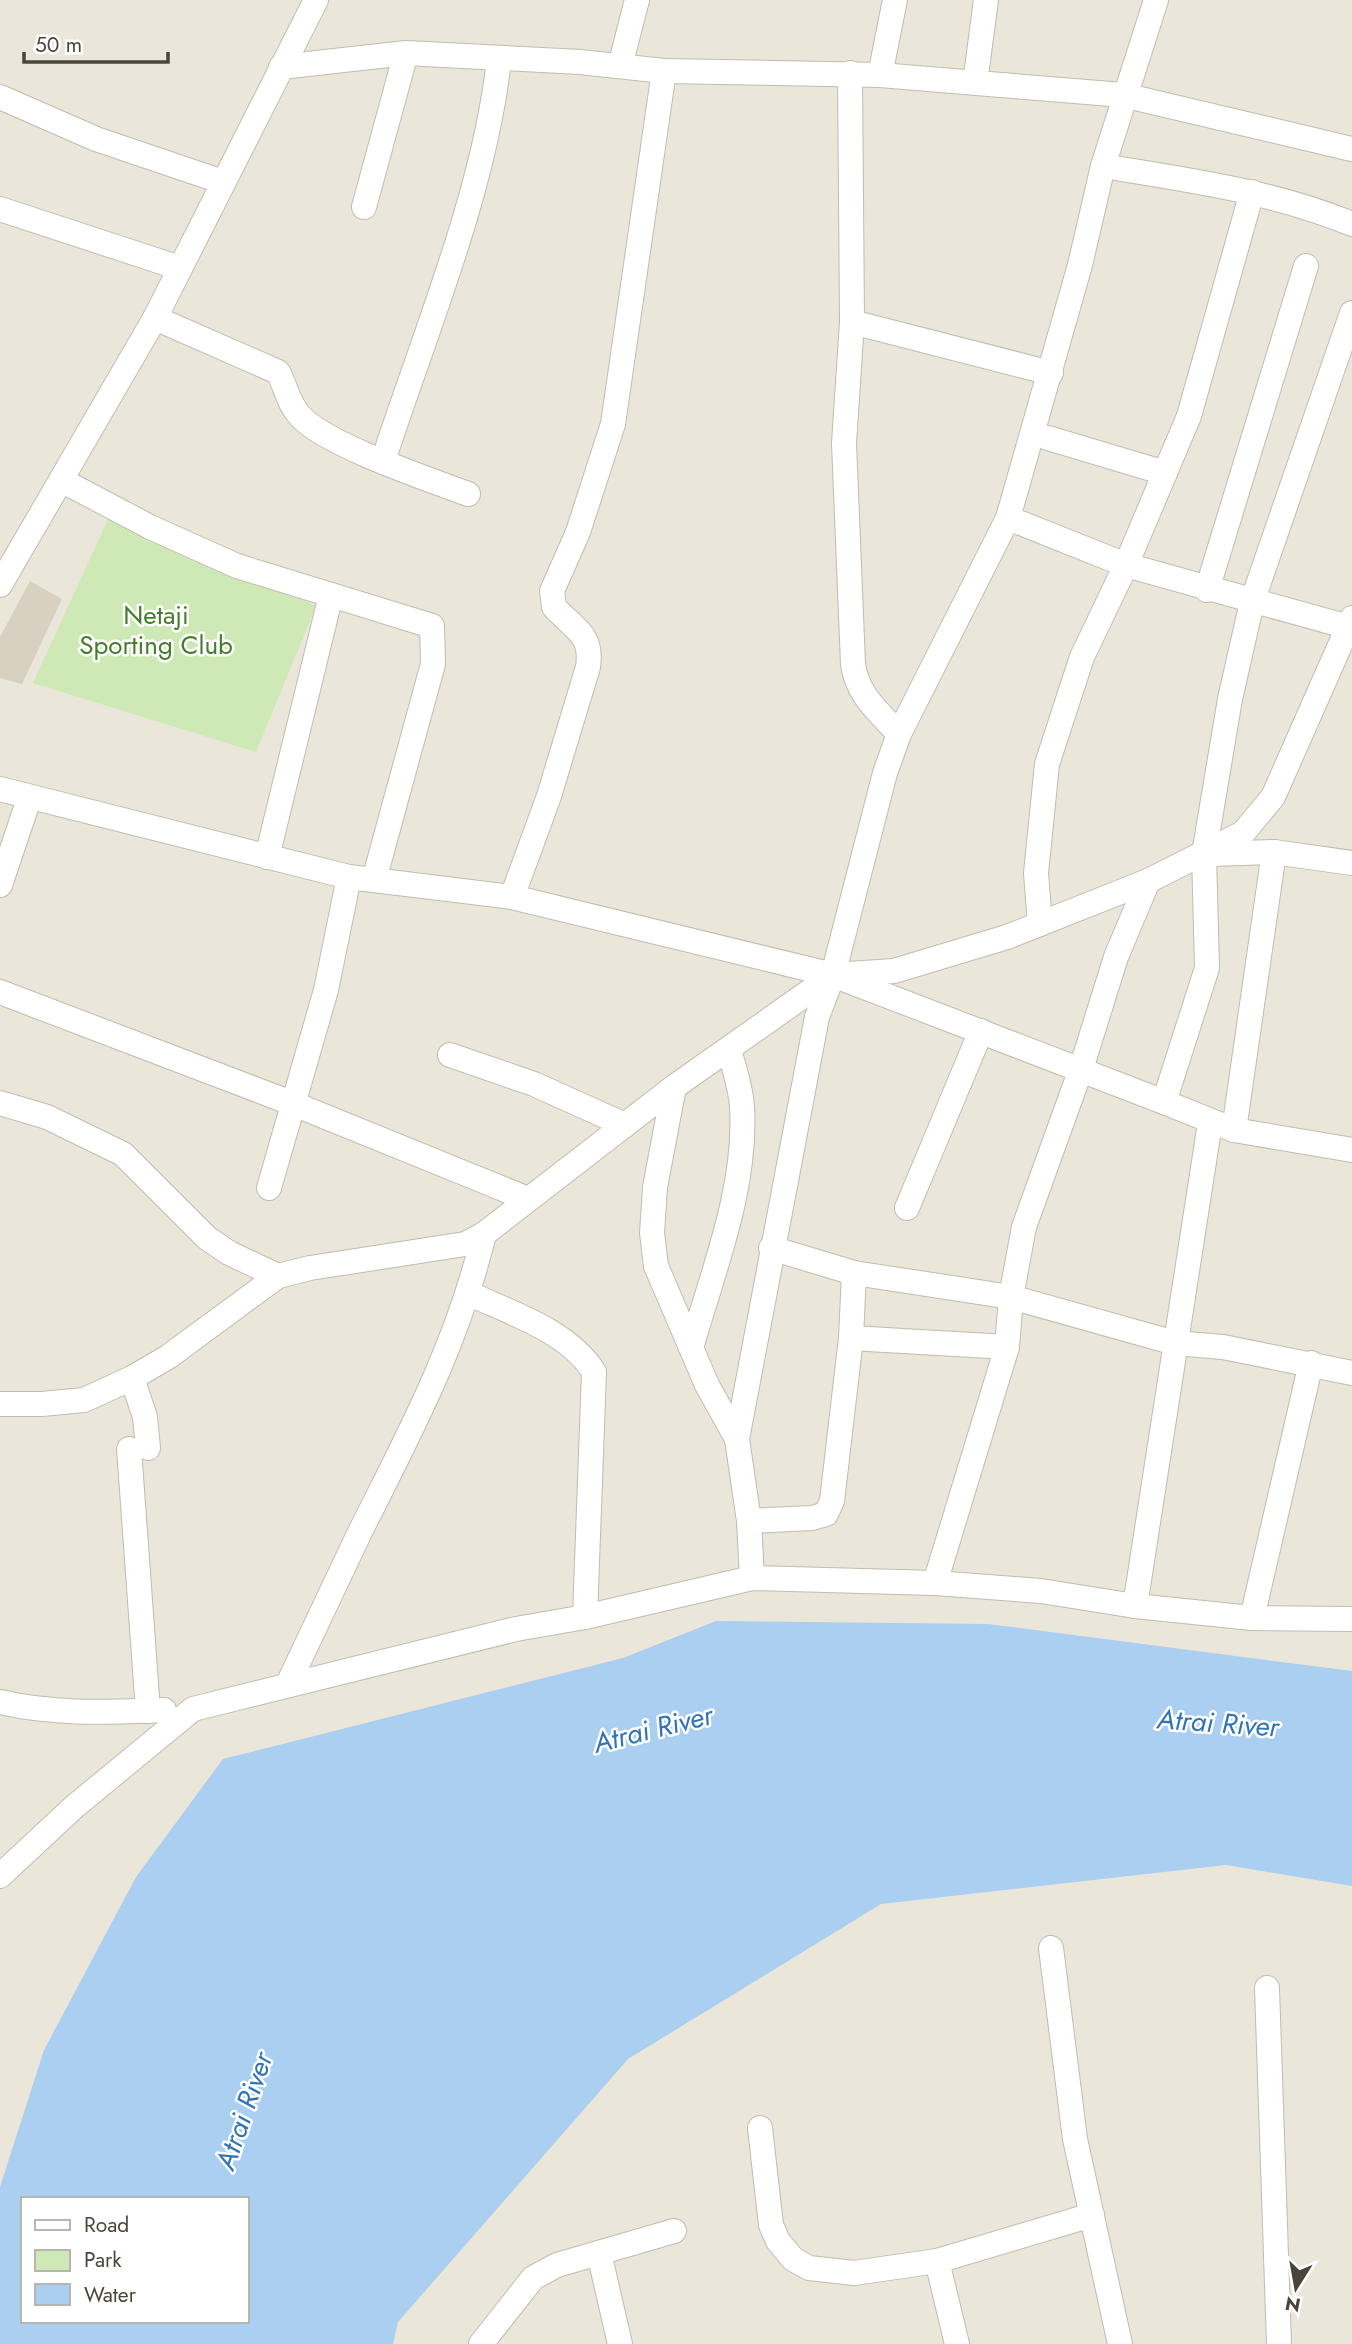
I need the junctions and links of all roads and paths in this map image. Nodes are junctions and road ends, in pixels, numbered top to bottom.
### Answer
1 (316, 0) edge
2 (637, 0) edge
3 (895, 0) edge
4 (986, 0) edge
5 (1156, 0) edge
6 (406, 53) junction
7 (499, 60) junction
8 (620, 66) junction
9 (281, 67) junction
10 (664, 71) junction
11 (850, 73) junction
12 (880, 75) junction
13 (975, 83) junction
14 (1123, 95) junction
15 (0, 97) edge
16 (1352, 149) edge
17 (1102, 166) junction
18 (223, 182) junction
19 (1252, 192) junction
20 (364, 207) dead end
21 (0, 209) edge
22 (1352, 224) edge
23 (1306, 266) dead end
24 (180, 268) junction
25 (1352, 313) edge
26 (155, 318) junction
27 (852, 322) junction
28 (1051, 373) junction
29 (1048, 438) dead end
30 (383, 461) junction
31 (1165, 473) junction
32 (61, 480) junction
33 (468, 494) dead end
34 (1008, 518) junction
35 (1126, 565) junction
36 (0, 585) edge
37 (1207, 590) junction
38 (331, 595) junction
39 (1252, 602) junction
40 (1351, 625) edge
41 (899, 734) junction
42 (0, 789) edge
43 (29, 799) junction
44 (1274, 852) junction
45 (1204, 854) junction
46 (268, 857) junction
47 (1352, 863) edge
48 (361, 878) junction
49 (1147, 881) junction
50 (0, 885) edge
51 (512, 897) junction
52 (1040, 924) junction
53 (833, 975) junction
54 (0, 992) edge
55 (981, 1031) junction
56 (729, 1050) junction
57 (450, 1055) dead end
58 (1081, 1069) junction
59 (674, 1087) junction
60 (1164, 1102) junction
61 (0, 1103) edge
62 (294, 1104) junction
63 (1210, 1123) junction
64 (625, 1125) junction
65 (1234, 1130) junction
66 (1352, 1150) edge
67 (269, 1188) dead end
68 (528, 1199) junction
69 (907, 1208) dead end
70 (484, 1234) junction
71 (771, 1248) junction
72 (854, 1273) junction
73 (278, 1276) junction
74 (470, 1294) junction
75 (1011, 1297) junction
76 (851, 1338) junction
77 (1175, 1343) junction
78 (1007, 1346) junction
79 (691, 1348) junction
80 (1311, 1363) junction
81 (1352, 1373) edge
82 (132, 1378) junction
83 (0, 1404) edge
84 (737, 1438) junction
85 (749, 1521) junction
86 (752, 1578) junction
87 (936, 1583) junction
88 (1135, 1605) junction
89 (585, 1617) junction
90 (1252, 1618) junction
91 (1352, 1619) edge
92 (288, 1684) junction
93 (0, 1702) edge
94 (193, 1709) junction
95 (148, 1711) junction
96 (0, 1876) edge
97 (1051, 1948) dead end
98 (1267, 1988) dead end
99 (760, 2128) dead end
100 (1092, 2215) junction
101 (674, 2231) dead end
102 (599, 2253) junction
103 (937, 2261) junction
104 (481, 2344) edge
105 (620, 2344) edge
106 (957, 2344) edge
107 (1120, 2344) edge
108 (1279, 2344) edge

1 - 9 street
2 - 8 street
3 - 12 street
4 - 13 street
5 - 14 street
6 - 7 street
6 - 9 street
6 - 20 street
7 - 8 street
7 - 30 street
8 - 10 street
9 - 18 street
10 - 11 street
10 - 51 street
11 - 12 street
11 - 27 street
12 - 13 street
13 - 14 street
14 - 16 street
14 - 17 street
15 - 18 street
17 - 19 street
17 - 28 street
18 - 24 street
19 - 22 street
19 - 31 street
21 - 24 street
23 - 37 street
24 - 26 street
25 - 39 street
26 - 30 street
26 - 32 street
27 - 28 street
27 - 41 street
28 - 34 street
29 - 31 street
30 - 33 street
31 - 35 street
32 - 36 street
32 - 38 street
34 - 35 street
34 - 41 street
35 - 37 street
35 - 52 street
37 - 39 street
38 - 46 street
38 - 48 street
39 - 40 street
39 - 45 street
40 - 45 street
41 - 53 street
42 - 43 street
43 - 46 street
43 - 50 street
44 - 45 street
44 - 47 street
44 - 65 street
45 - 49 street
45 - 60 street
46 - 48 street
48 - 51 street
48 - 62 street
49 - 52 street
49 - 58 street
51 - 53 street
52 - 53 street
53 - 55 street
53 - 56 street
53 - 71 street
54 - 62 street
55 - 58 street
55 - 69 street
56 - 59 street
56 - 79 street
57 - 64 street
58 - 60 street
58 - 75 street
59 - 64 street
59 - 79 street
60 - 63 street
61 - 73 street
62 - 67 street
62 - 68 street
63 - 65 street
63 - 77 street
64 - 68 street
65 - 66 street
68 - 70 street
70 - 73 street
70 - 74 street
71 - 72 street
71 - 84 street
72 - 75 street
72 - 76 street
73 - 82 street
74 - 89 street
74 - 92 street
75 - 77 street
75 - 78 street
76 - 78 street
76 - 85 street
77 - 80 street
77 - 88 street
78 - 87 street
79 - 84 street
80 - 81 street
80 - 90 street
82 - 83 street
82 - 95 street
84 - 85 street
85 - 86 street
86 - 87 street
86 - 89 street
87 - 88 street
88 - 90 street
89 - 92 street
90 - 91 street
92 - 94 street
93 - 95 street
94 - 95 street
94 - 96 street
97 - 100 street
98 - 108 street
99 - 103 street
100 - 103 street
100 - 107 street
101 - 102 street
102 - 104 street
102 - 105 street
103 - 106 street

